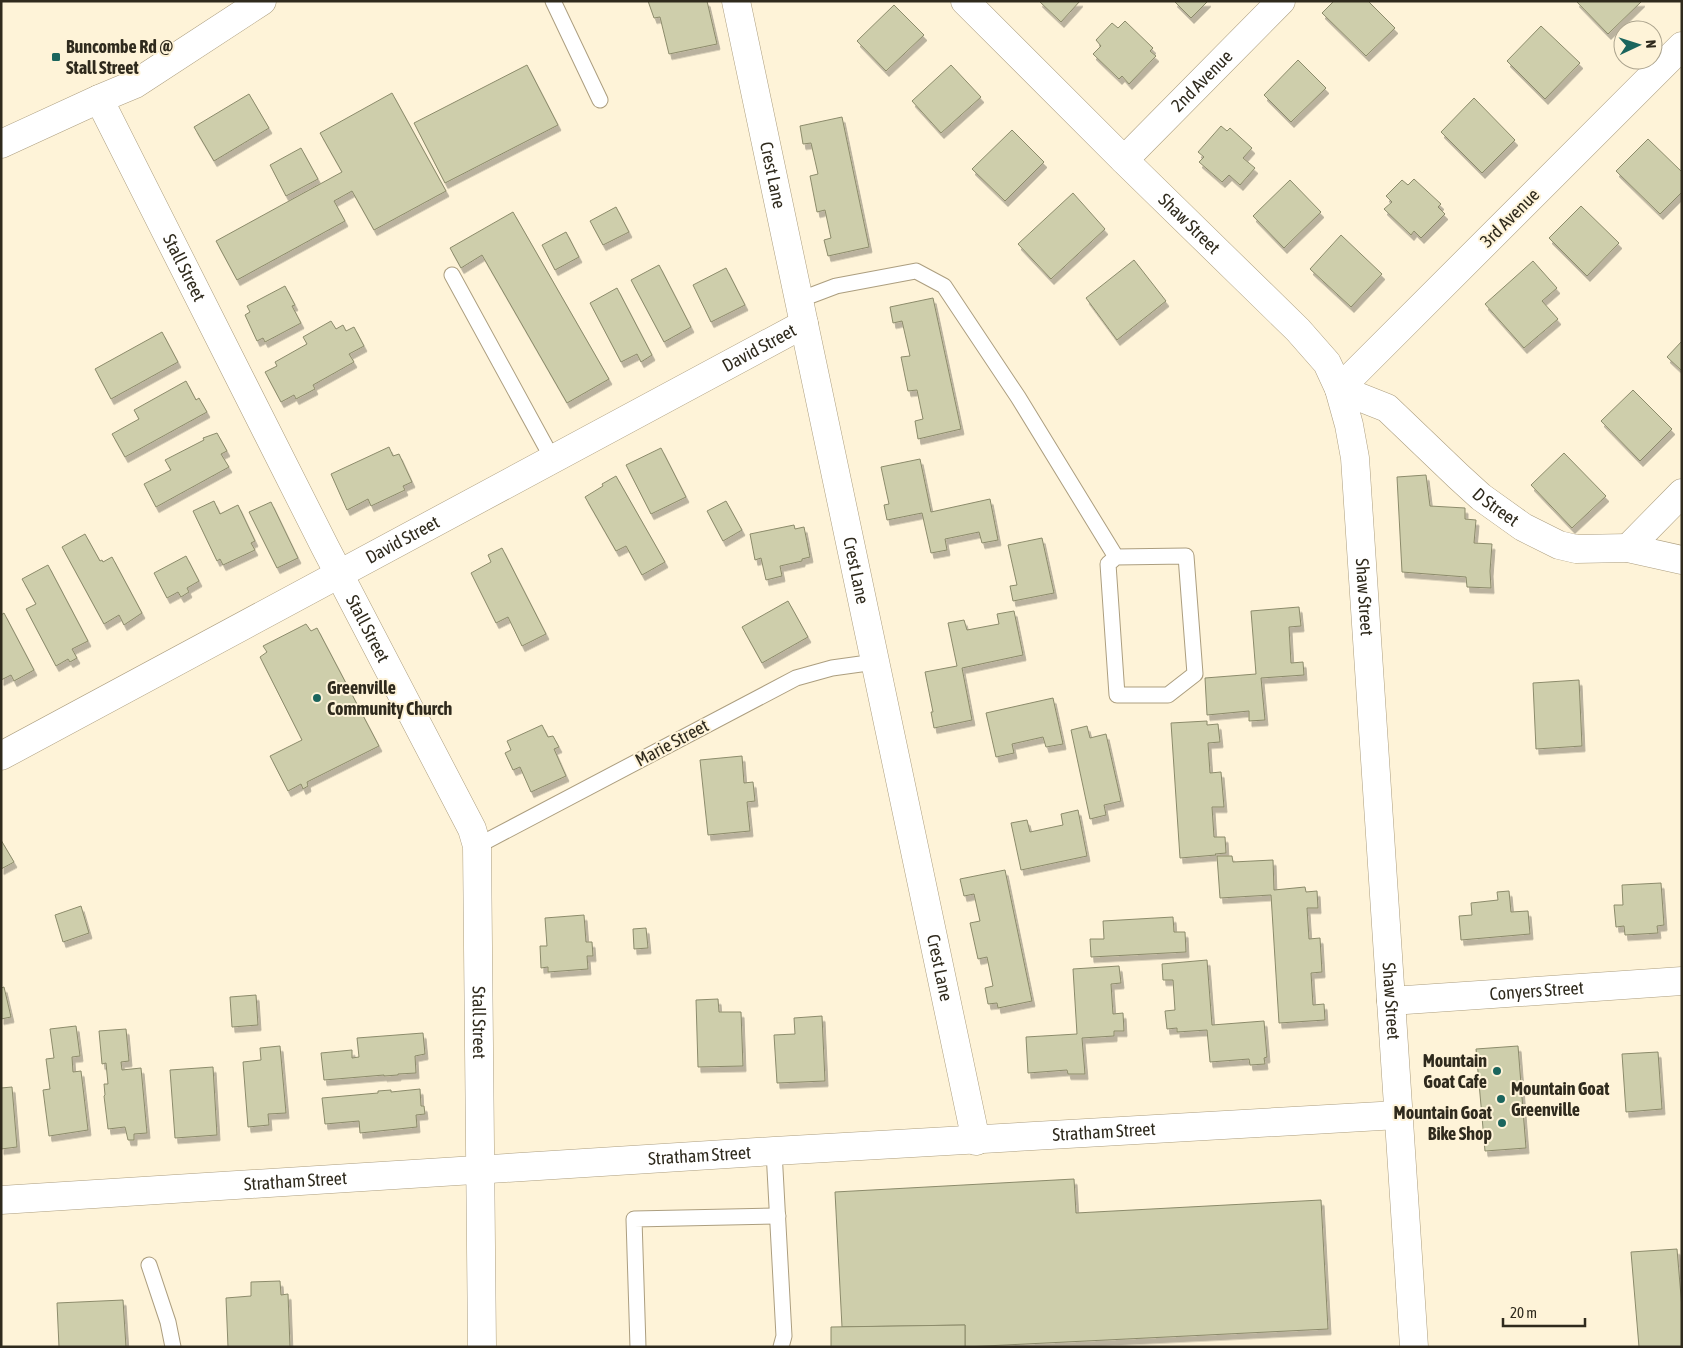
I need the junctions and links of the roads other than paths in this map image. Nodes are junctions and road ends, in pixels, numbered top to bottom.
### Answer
1 (262, 1) edge
2 (553, 1) edge
3 (736, 1) edge
4 (965, 1) edge
5 (1281, 1) edge
6 (1682, 46) edge
7 (99, 99) junction
8 (600, 100) dead end
9 (1, 144) edge
10 (1124, 160) junction
11 (452, 275) dead end
12 (801, 312) junction
13 (1339, 389) junction
14 (552, 458) junction
15 (1682, 493) edge
16 (1628, 548) junction
17 (1116, 557) junction
18 (1682, 560) edge
19 (339, 574) junction
20 (875, 662) junction
21 (1, 756) edge
22 (477, 846) junction
23 (1682, 981) edge
24 (1391, 1001) junction
25 (1398, 1115) junction
26 (976, 1141) junction
27 (774, 1152) junction
28 (480, 1170) junction
29 (1, 1200) edge
30 (778, 1216) junction
31 (150, 1265) dead end
32 (173, 1347) edge
33 (482, 1347) edge
34 (638, 1347) edge
35 (781, 1347) edge
36 (1414, 1347) edge

1 - 7 street
2 - 8 lane
3 - 12 street, Crest Lane
4 - 10 street, Shaw Street
5 - 10 street, 2nd Avenue
6 - 13 street, 3rd Avenue
7 - 9 street
7 - 19 street, Stall Street
10 - 13 street, Shaw Street
11 - 14 lane
12 - 14 street, David Street
12 - 17 lane
12 - 20 street, Crest Lane
13 - 16 street, D Street
13 - 24 street, Shaw Street
14 - 19 street, David Street
15 - 16 street
16 - 18 street, D Street
17 - 17 lane
19 - 21 street, David Street
19 - 22 street, Stall Street
20 - 22 lane, Marie Street
20 - 26 street, Crest Lane
22 - 28 street, Stall Street
23 - 24 street, Conyers Street
24 - 25 street, Shaw Street
25 - 26 street, Stratham Street
25 - 36 street, Shaw Street
26 - 27 street, Stratham Street
27 - 28 street, Stratham Street
27 - 30 lane
28 - 29 street, Stratham Street
28 - 33 street, Stall Street
30 - 34 lane
30 - 35 lane
31 - 32 lane

